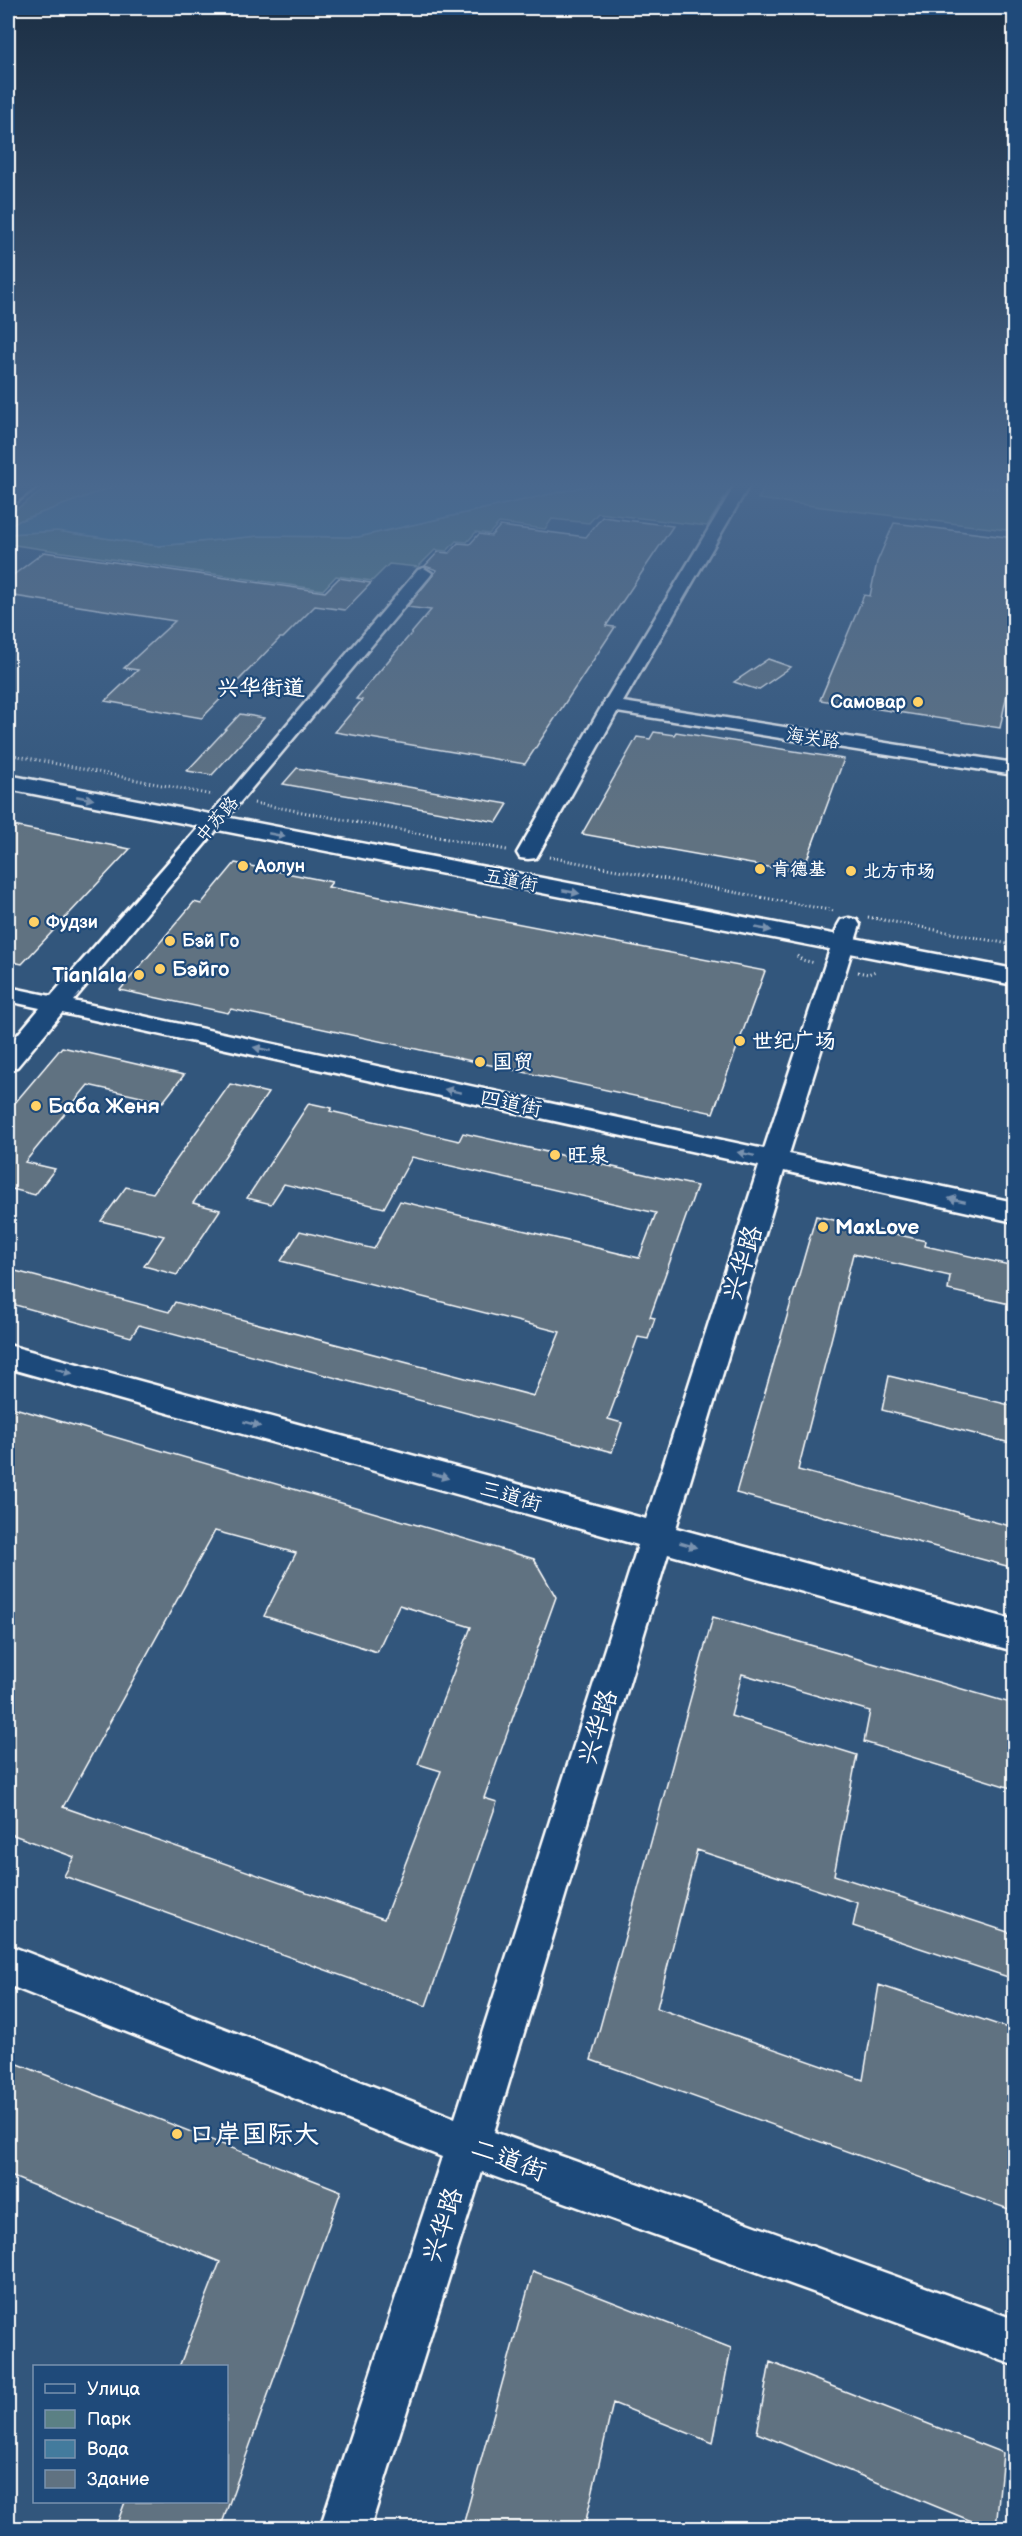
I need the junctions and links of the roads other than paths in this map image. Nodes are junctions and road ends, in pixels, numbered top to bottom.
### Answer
1 (401, 600) edge
2 (674, 600) edge
3 (611, 706) junction
4 (8, 765) edge
5 (1014, 770) edge
6 (8, 782) edge
7 (220, 815) junction
8 (528, 853) dead end
9 (845, 935) junction
10 (1014, 957) edge
11 (1014, 977) edge
12 (8, 994) edge
13 (57, 1005) junction
14 (8, 1061) edge
15 (774, 1161) junction
16 (1014, 1212) edge
17 (8, 1356) edge
18 (656, 1536) junction
19 (1014, 1636) edge
20 (8, 1965) edge
21 (468, 2145) junction
22 (1014, 2342) edge
23 (345, 2529) edge

1 - 7 street, 中苏路
2 - 3 street
3 - 5 street, 海关路
3 - 8 street
4 - 7 main road, 五道街
6 -> 7 main road, 五道街
7 - 9 main road, 五道街
7 - 13 street, 中苏路
9 - 10 main road, 五道街
9 - 11 main road, 五道街
9 - 15 street, 兴华路
12 - 13 street, 四道街
13 - 14 street, 中苏路
15 -> 13 street, 四道街
16 -> 15 street, 四道街
15 - 18 street, 兴华路
17 -> 18 street, 三道街
18 -> 19 street, 三道街
18 - 21 street, 兴华路
20 - 21 street, 二道街
21 - 22 street, 二道街
21 - 23 street, 兴华路

